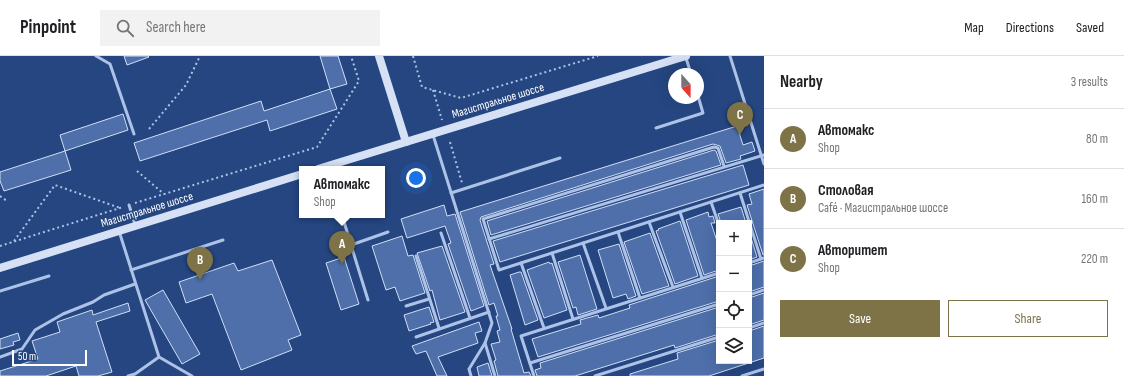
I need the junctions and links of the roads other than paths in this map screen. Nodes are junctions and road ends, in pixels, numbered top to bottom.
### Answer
1 (96, 56) edge
2 (379, 56) edge
3 (686, 56) edge
4 (730, 56) edge
5 (689, 68) edge
6 (700, 104) edge
7 (656, 128) dead end
8 (134, 134) dead end
9 (432, 134) junction
10 (406, 142) junction
11 (763, 155) edge
12 (560, 158) dead end
13 (764, 164) edge
14 (333, 166) edge
15 (724, 166) junction
16 (299, 175) edge
17 (764, 185) edge
18 (451, 193) junction
19 (740, 193) junction
20 (711, 202) junction
21 (129, 205) road end
22 (680, 212) junction
23 (343, 218) edge
24 (717, 220) edge
25 (649, 222) junction
26 (136, 226) junction
27 (119, 231) junction
28 (388, 232) dead end
29 (618, 232) junction
30 (441, 233) dead end
31 (489, 239) junction
32 (223, 240) dead end
33 (583, 243) junction
34 (351, 245) junction
35 (552, 253) junction
36 (416, 256) dead end
37 (763, 259) edge
38 (752, 262) edge
39 (521, 263) junction
40 (0, 268) edge
41 (131, 270) junction
42 (716, 274) edge
43 (49, 276) dead end
44 (702, 278) junction
45 (136, 284) junction
46 (673, 287) junction
47 (764, 290) edge
48 (0, 291) edge
49 (752, 294) edge
50 (640, 298) junction
51 (429, 299) junction
52 (368, 300) dead end
53 (716, 305) edge
54 (406, 306) dead end
55 (606, 308) junction
56 (489, 312) junction
57 (470, 318) junction
58 (573, 319) junction
59 (764, 323) edge
60 (752, 327) edge
61 (439, 328) junction
62 (544, 328) junction
63 (416, 337) dead end
64 (716, 338) edge
65 (485, 344) junction
66 (0, 357) edge
67 (159, 357) junction
68 (530, 363) junction
69 (764, 369) edge
70 (128, 376) edge
71 (192, 376) edge
72 (471, 376) edge
73 (495, 376) edge
74 (534, 376) edge
75 (595, 376) edge
76 (742, 376) edge

1 - 8 lane
2 - 10 main road
3 - 5 lane
3 - 9 main road, Магистральное шоссе
4 - 11 lane
6 - 7 lane
9 - 10 main road, Магистральное шоссе
9 - 18 lane
10 - 14 main road, Магистральное шоссе
11 - 13 lane
11 - 15 lane
12 - 18 lane
15 - 31 lane
15 - 31 lane
16 - 26 main road, Магистральное шоссе
17 - 19 lane
18 - 56 lane
19 - 20 lane
19 - 37 lane
20 - 22 lane
20 - 24 lane
21 - 26 lane
22 - 25 lane
22 - 44 lane
23 - 34 lane
25 - 29 lane
25 - 46 lane
26 - 27 main road, Магистральное шоссе
27 - 40 main road, Магистральное шоссе
27 - 41 lane
28 - 34 lane
29 - 33 lane
29 - 50 lane
30 - 57 lane
31 - 39 lane
32 - 41 lane
33 - 35 lane
33 - 55 lane
34 - 52 lane
35 - 39 lane
35 - 58 lane
36 - 51 lane
37 - 38 lane
39 - 62 lane
41 - 45 lane
42 - 44 lane
43 - 48 lane
44 - 46 lane
45 - 66 lane
45 - 67 lane
46 - 50 lane
47 - 49 lane
50 - 55 lane
51 - 54 lane
51 - 61 lane
53 - 68 lane
55 - 58 lane
56 - 57 lane
56 - 65 lane
57 - 61 lane
58 - 62 lane
59 - 60 lane
61 - 63 lane
62 - 68 lane
64 - 75 lane
65 - 72 lane
65 - 73 lane
67 - 70 lane
67 - 71 lane
68 - 74 lane
69 - 76 lane

